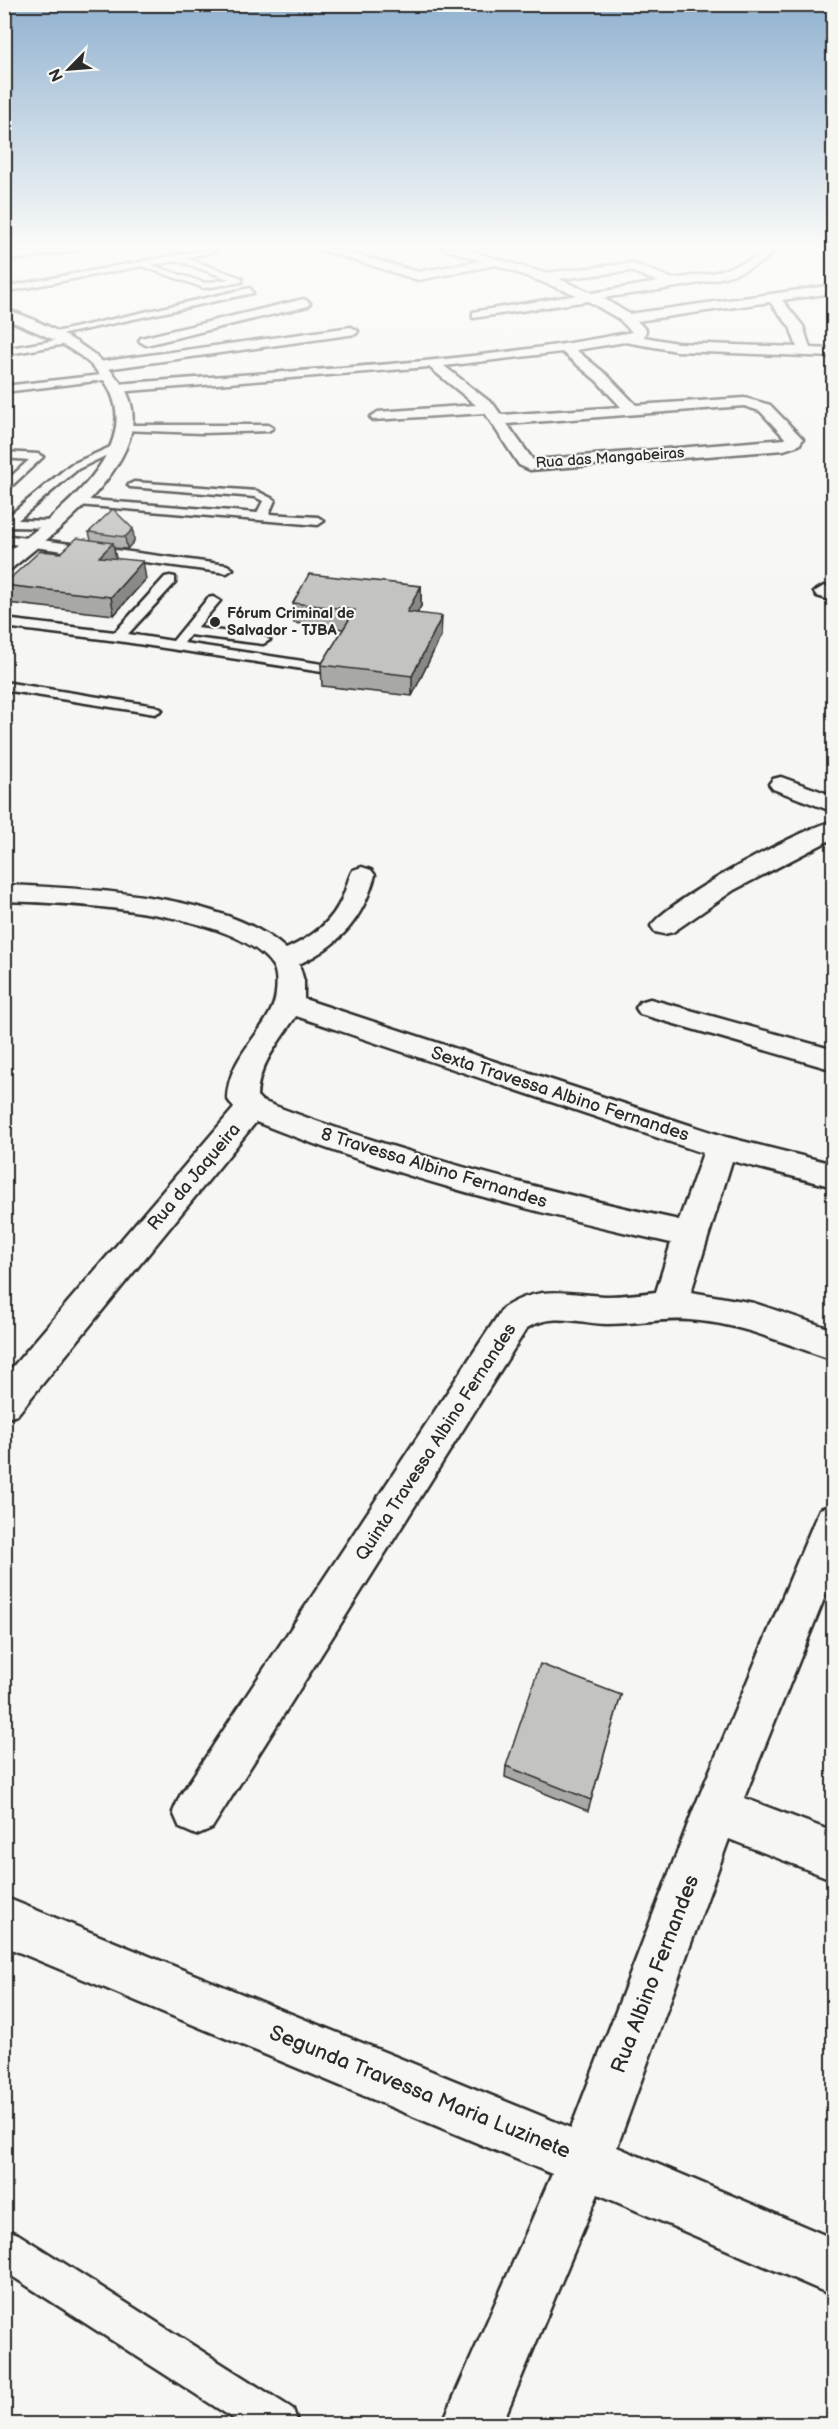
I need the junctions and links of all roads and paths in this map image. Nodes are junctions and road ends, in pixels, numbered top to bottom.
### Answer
1 (93, 361) edge
2 (191, 361) edge
3 (447, 361) edge
4 (581, 361) edge
5 (432, 363) junction
6 (109, 377) junction
7 (4, 389) edge
8 (489, 408) junction
9 (632, 410) junction
10 (378, 417) dead end
11 (500, 420) junction
12 (125, 428) junction
13 (268, 428) dead end
14 (119, 447) junction
15 (4, 455) edge
16 (134, 485) dead end
17 (4, 490) edge
18 (78, 502) junction
19 (261, 517) junction
20 (8, 521) edge
21 (318, 521) dead end
22 (50, 525) junction
23 (4, 539) edge
24 (29, 544) junction
25 (7, 560) edge
26 (227, 569) dead end
27 (170, 580) dead end
28 (213, 601) dead end
29 (4, 623) edge
30 (187, 631) junction
31 (118, 637) junction
32 (263, 640) dead end
33 (174, 645) junction
34 (321, 668) edge
35 (4, 686) edge
36 (155, 710) dead end
37 (781, 784) dead end
38 (834, 805) edge
39 (834, 828) edge
40 (362, 875) dead end
41 (4, 893) edge
42 (664, 926) dead end
43 (283, 961) junction
44 (289, 1004) junction
45 (650, 1008) dead end
46 (834, 1060) edge
47 (251, 1108) junction
48 (721, 1147) junction
49 (834, 1176) edge
50 (690, 1235) junction
51 (670, 1305) junction
52 (834, 1346) edge
53 (4, 1404) edge
54 (834, 1522) edge
55 (716, 1811) junction
56 (196, 1812) dead end
57 (834, 1856) edge
58 (4, 1921) edge
59 (585, 2161) junction
60 (4, 2248) edge
61 (834, 2268) edge
62 (278, 2424) edge
63 (472, 2424) edge

1 - 6 street
2 - 6 street
3 - 5 street
4 - 9 street
5 - 6 street
5 - 8 street, Rua das Mangabeiras
6 - 7 lane
6 - 12 street
8 - 10 street
8 - 11 street, Rua das Mangabeiras
9 - 11 street
9 - 11 street, Rua das Mangabeiras
12 - 13 lane
12 - 14 street
14 - 18 street
14 - 20 lane
15 - 17 lane
16 - 19 lane
18 - 19 lane
18 - 22 street
19 - 21 lane
20 - 22 lane
22 - 24 street
23 - 24 lane
24 - 25 street
24 - 26 lane
27 - 31 lane
28 - 30 lane
29 - 31 lane
30 - 32 lane
30 - 33 lane
31 - 33 lane
33 - 34 lane
35 - 36 lane
37 - 38 street
39 - 42 street
40 - 43 street
41 - 43 street
43 - 44 street
44 - 47 street, Rua da Jaqueira
44 - 48 street, Sexta Travessa Albino Fernandes
45 - 46 street
47 - 50 street, 8 Travessa Albino Fernandes
47 - 53 street, Rua da Jaqueira
48 - 49 street, Sexta Travessa Albino Fernandes
48 - 50 street
50 - 51 street
51 - 52 street, Quinta Travessa Albino Fernandes
51 - 56 street, Quinta Travessa Albino Fernandes
54 - 55 street, Rua Albino Fernandes
55 - 57 street
55 - 59 street, Rua Albino Fernandes
58 - 59 street, Segunda Travessa Maria Luzinete
59 - 61 street, Segunda Travessa Maria Luzinete
59 - 63 street, Rua Albino Fernandes
60 - 62 lane

